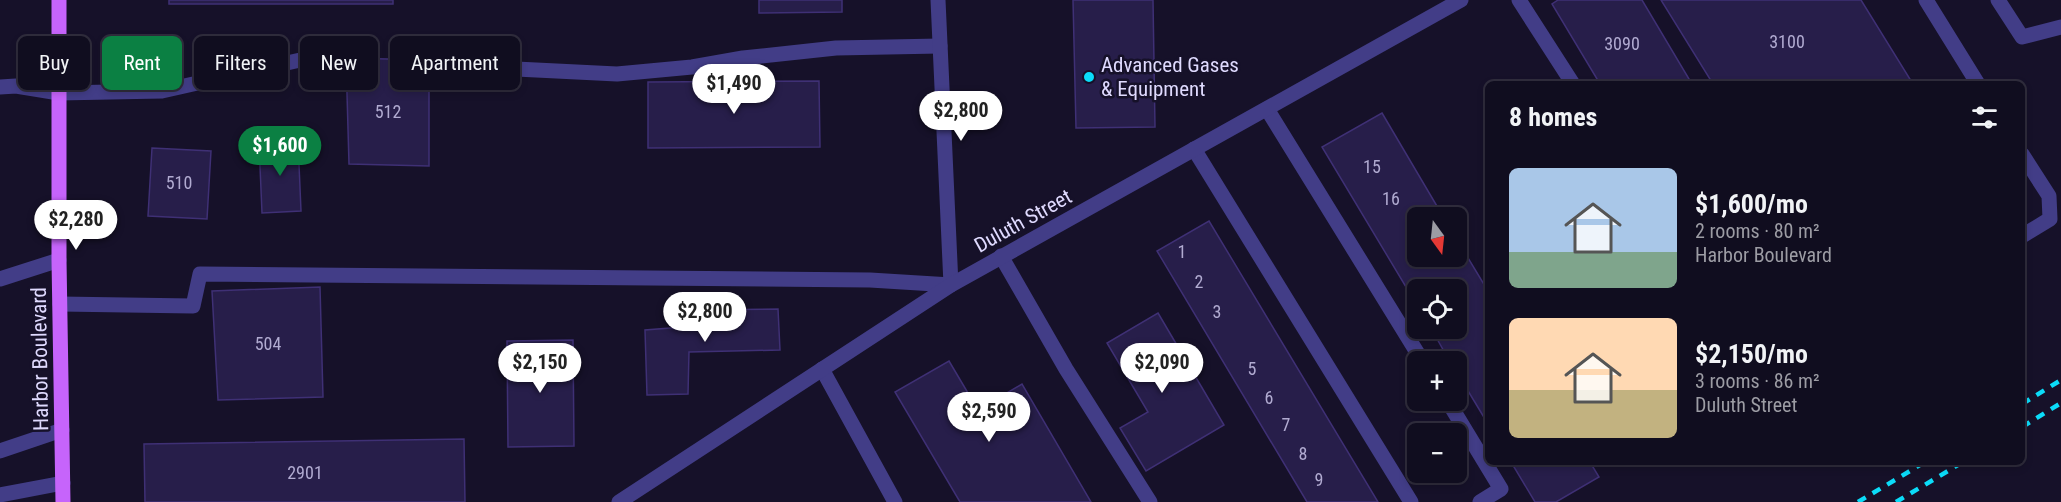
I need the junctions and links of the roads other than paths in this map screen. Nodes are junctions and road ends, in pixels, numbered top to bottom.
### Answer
1 (59, 0) edge
2 (938, 0) edge
3 (1461, 0) edge
4 (1519, 0) edge
5 (1926, 0) edge
6 (1998, 0) edge
7 (2061, 27) edge
8 (940, 46) junction
9 (300, 60) edge
10 (520, 69) edge
11 (1571, 81) edge
12 (1976, 81) edge
13 (0, 87) edge
14 (59, 93) junction
15 (1268, 109) junction
16 (1194, 150) junction
17 (2025, 159) edge
18 (2025, 234) edge
19 (1001, 256) junction
20 (60, 260) junction
21 (0, 279) edge
22 (951, 285) junction
23 (60, 304) junction
24 (1416, 351) edge
25 (822, 369) junction
26 (1454, 411) edge
27 (62, 430) junction
28 (0, 452) edge
29 (1485, 463) edge
30 (1486, 465) edge
31 (63, 483) junction
32 (0, 495) edge
33 (63, 502) edge
34 (619, 502) edge
35 (895, 502) edge
36 (1150, 502) edge
37 (1411, 502) edge
38 (1480, 502) edge

1 - 14 main road, Harbor Boulevard
2 - 8 street
3 - 15 street, Duluth Street
4 - 11 street
5 - 12 street
6 - 7 street
8 - 10 street
8 - 22 street
9 - 14 street
13 - 14 street
14 - 20 main road, Harbor Boulevard
15 - 16 street, Duluth Street
15 - 24 street
16 - 19 street, Duluth Street
16 - 37 street
17 - 18 street
19 - 22 street, Duluth Street
19 - 36 street
20 - 21 street
20 - 23 main road, Harbor Boulevard
22 - 23 street
22 - 25 street, Duluth Street
23 - 27 main road, Harbor Boulevard
25 - 34 street, Duluth Street
25 - 35 street
26 - 29 street
27 - 28 street
27 - 31 main road, Harbor Boulevard
30 - 38 street
31 - 32 street
31 - 33 main road, Harbor Boulevard

